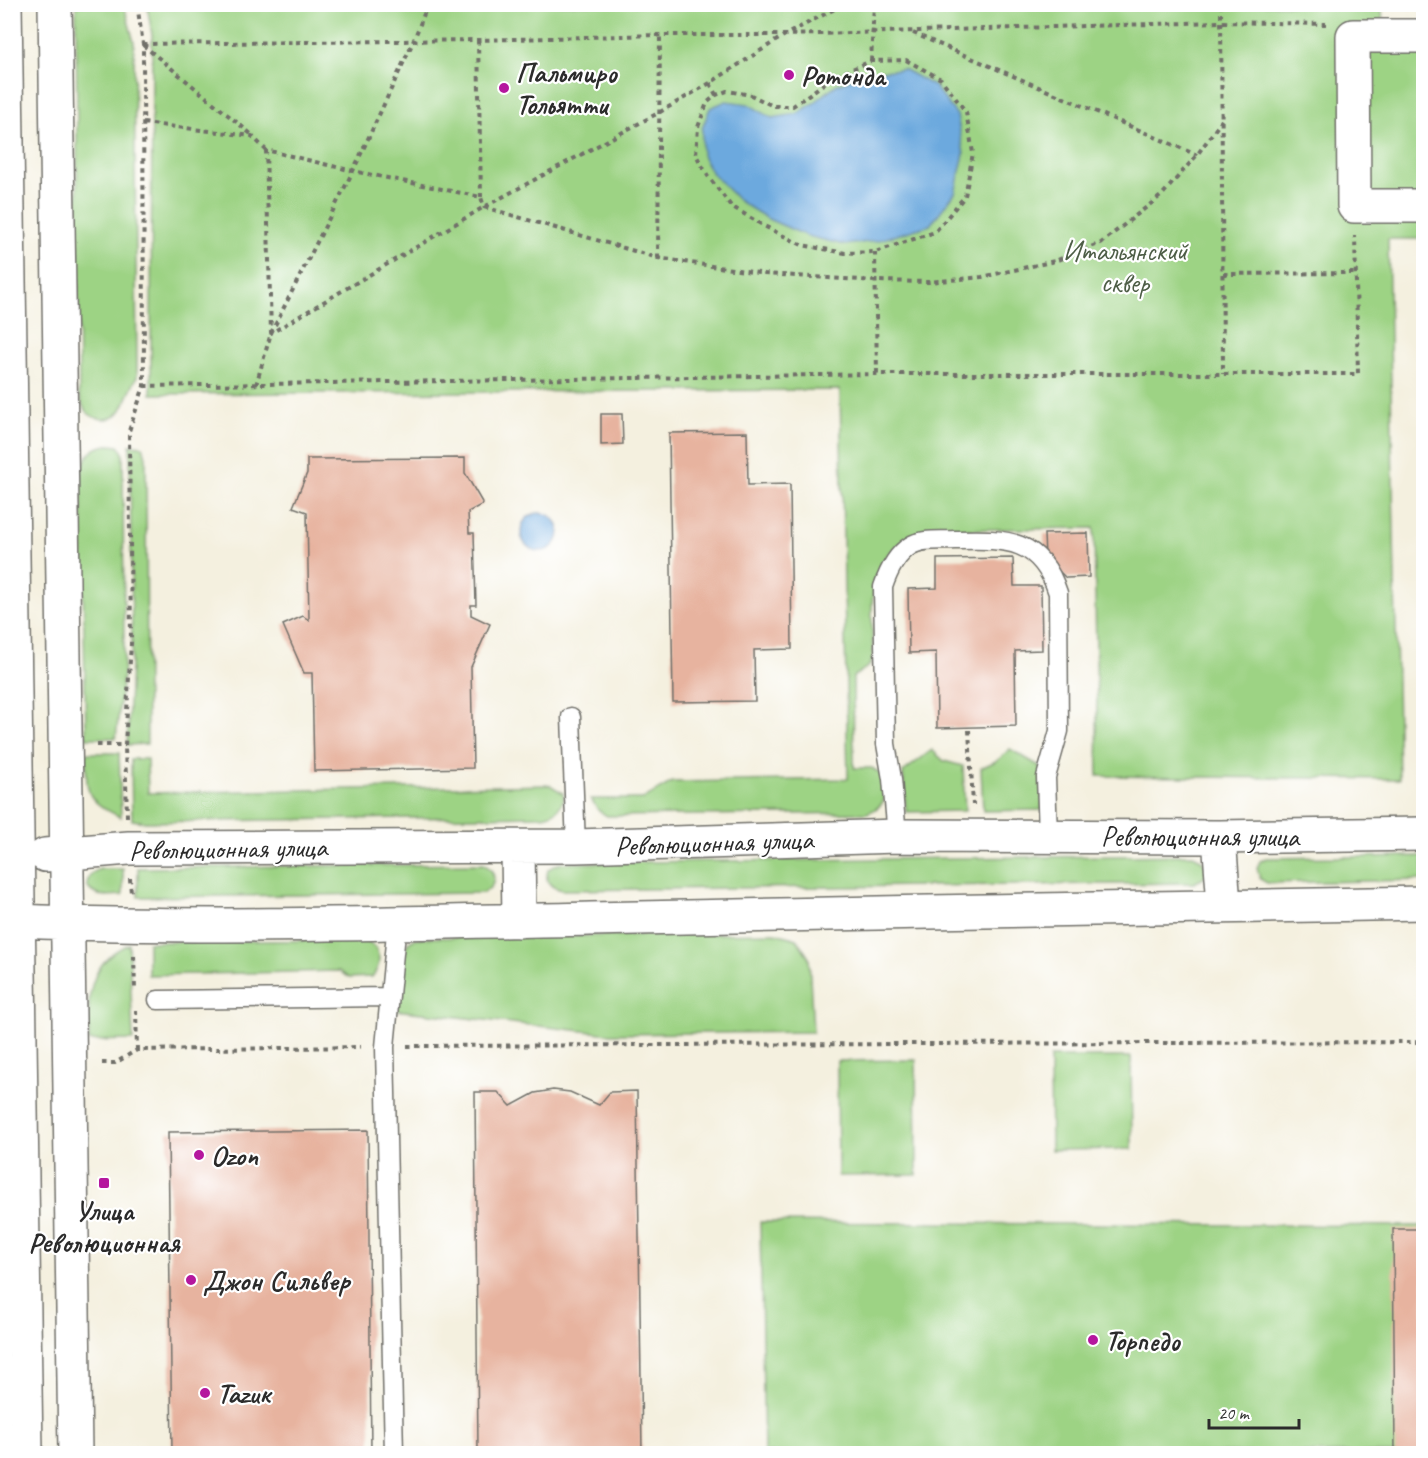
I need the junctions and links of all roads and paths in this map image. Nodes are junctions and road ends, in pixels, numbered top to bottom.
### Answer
1 (5, 4) edge
2 (55, 4) edge
3 (137, 4) edge
4 (428, 4) edge
5 (844, 4) edge
6 (874, 4) edge
7 (1221, 4) edge
8 (1220, 22) junction
9 (1331, 24) dead end
10 (910, 32) junction
11 (660, 35) junction
12 (785, 35) junction
13 (1424, 36) edge
14 (478, 40) junction
15 (414, 42) junction
16 (143, 44) junction
17 (871, 61) junction
18 (711, 83) junction
19 (716, 95) junction
20 (660, 112) junction
21 (1222, 120) junction
22 (143, 123) junction
23 (252, 136) junction
24 (266, 150) junction
25 (1197, 154) junction
26 (353, 171) junction
27 (481, 197) junction
28 (1354, 206) junction
29 (1424, 206) edge
30 (484, 207) junction
31 (874, 252) junction
32 (658, 258) junction
33 (1355, 273) junction
34 (1223, 274) junction
35 (876, 281) junction
36 (272, 333) junction
37 (877, 374) junction
38 (1223, 374) junction
39 (256, 385) junction
40 (144, 386) junction
41 (571, 717) dead end
42 (969, 730) dead end
43 (94, 745) dead end
44 (125, 745) junction
45 (128, 820) dead end
46 (1424, 834) edge
47 (897, 836) junction
48 (975, 836) junction
49 (1048, 836) junction
50 (1220, 837) junction
51 (576, 846) junction
52 (518, 847) junction
53 (66, 853) junction
54 (11, 858) edge
55 (1424, 903) edge
56 (1224, 905) junction
57 (11, 919) edge
58 (519, 921) junction
59 (397, 922) junction
60 (67, 923) junction
61 (390, 997) junction
62 (159, 1000) dead end
63 (1424, 1042) edge
64 (385, 1047) junction
65 (92, 1063) dead end
66 (26, 1454) edge
67 (75, 1454) edge
68 (394, 1454) edge

1 - 54 main road
2 - 53 main road
3 - 16 path
4 - 15 path
5 - 12 path
6 - 17 path
7 - 8 path
8 - 9 path
8 - 10 path
8 - 21 path
10 - 12 path
10 - 25 path
11 - 12 path
11 - 14 path
11 - 20 path
12 - 18 path
13 - 28 main road
14 - 15 path
14 - 27 path
15 - 16 path
15 - 26 path
16 - 22 path
16 - 23 path
17 - 19 path
17 - 31 path
18 - 19 path
18 - 20 path
19 - 31 path
20 - 30 path
20 - 32 path
21 - 25 path
21 - 34 path
22 - 23 path
22 - 40 path
23 - 24 path
24 - 26 path
24 - 36 path
25 - 35 path
26 - 27 path
26 - 36 path
27 - 30 path
28 - 29 main road
28 - 33 path
30 - 32 path
30 - 36 path
31 - 35 path
32 - 35 path
33 - 34 path
33 - 38 path
34 - 38 path
35 - 37 path
36 - 39 path
37 - 38 path
37 - 39 path
39 - 40 path
40 - 44 path
41 - 51 lane
42 - 48 path
43 - 44 path
44 - 45 path
46 - 50 main road, Революционная улица
47 - 48 main road, Революционная улица
47 - 49 lane
47 - 51 main road, Революционная улица
48 - 49 main road, Революционная улица
49 - 50 main road, Революционная улица
50 - 56 main road
51 - 52 main road, Революционная улица
52 - 53 main road, Революционная улица
52 - 58 main road
53 - 54 main road, Революционная улица
53 - 60 main road
54 - 57 main road
55 - 56 main road
56 - 58 main road
57 - 60 main road
57 - 66 main road
58 - 59 main road
59 - 60 main road
59 - 61 lane
60 - 67 main road
61 - 62 lane
61 - 64 lane
63 - 64 path
64 - 65 path
64 - 68 lane

